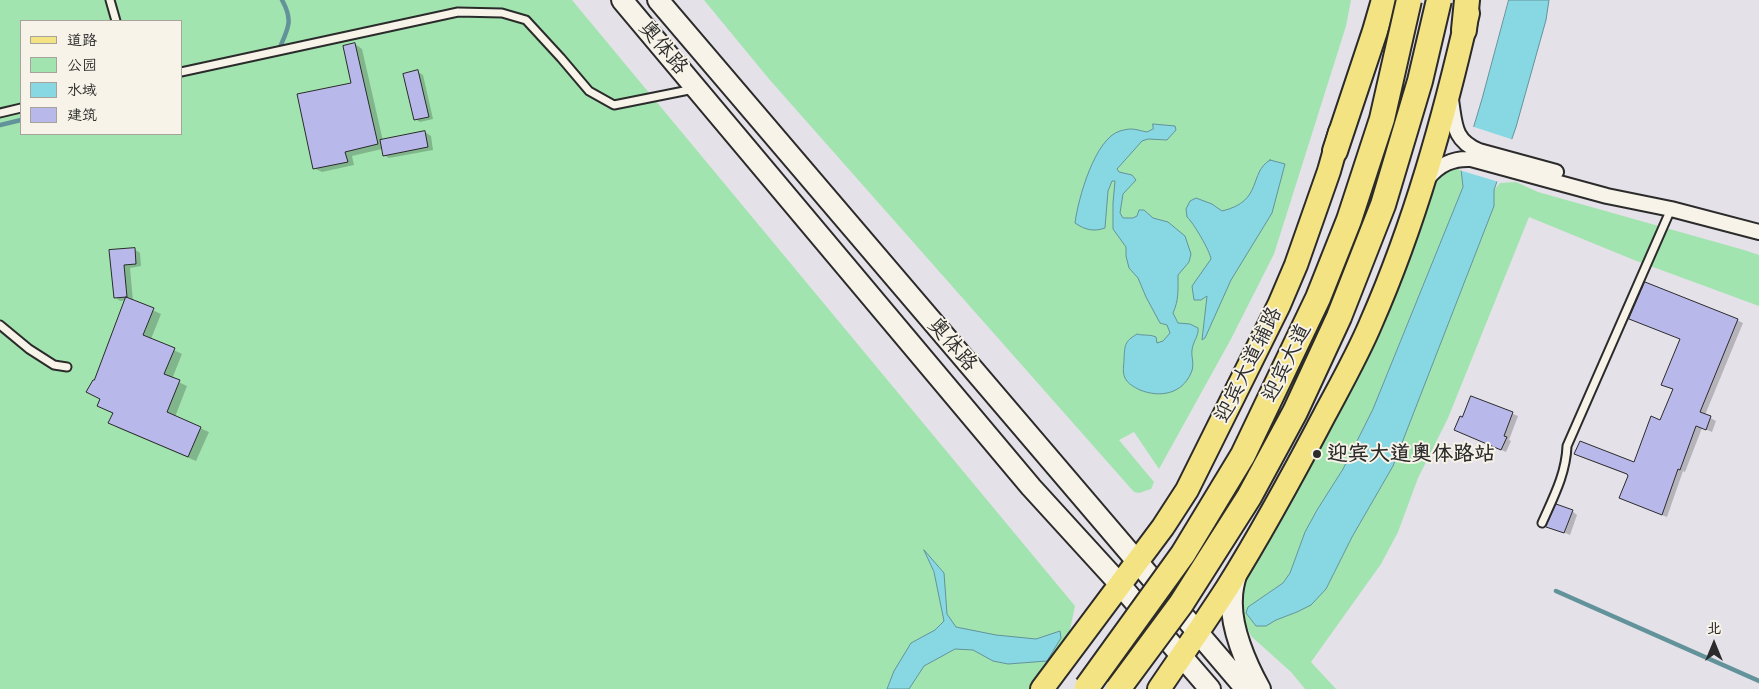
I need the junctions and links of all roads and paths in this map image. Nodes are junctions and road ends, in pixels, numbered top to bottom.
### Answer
1 (110, 0) edge
2 (622, 0) edge
3 (658, 0) edge
4 (1372, 0) edge
5 (1384, 0) edge
6 (1409, 0) edge
7 (1439, 0) edge
8 (1467, 0) edge
9 (1471, 0) edge
10 (116, 20) edge
11 (1464, 30) junction
12 (182, 72) edge
13 (696, 88) junction
14 (1450, 92) junction
15 (20, 108) edge
16 (0, 113) edge
17 (1334, 151) junction
18 (1422, 184) junction
19 (1672, 209) junction
20 (1759, 232) edge
21 (0, 325) edge
22 (67, 367) dead end
23 (1542, 523) dead end
24 (1137, 562) junction
25 (1236, 573) junction
26 (1120, 585) junction
27 (1197, 632) junction
28 (1181, 656) junction
29 (1042, 689) edge
30 (1085, 689) edge
31 (1118, 689) edge
32 (1160, 689) edge
33 (1210, 689) edge
34 (1246, 689) edge
35 (1260, 689) edge

1 - 10 lane
2 - 13 main road, 奥体路
3 - 24 main road, 奥体路
4 - 17 main road, 迎宾大道辅路
5 - 17 highway
6 - 30 highway, 迎宾大道, bridge
7 - 31 highway, 迎宾大道, bridge
8 - 11 highway
9 - 11 main road
11 - 14 main road
12 - 13 lane
13 - 26 main road, 奥体路
14 - 18 main road
14 - 19 street
15 - 16 lane
17 - 24 main road, 迎宾大道辅路
18 - 19 street
18 - 25 main road
19 - 20 street
19 - 23 lane
21 - 22 lane
24 - 26 main road, 迎宾大道辅路
24 - 27 main road, 奥体路
25 - 27 main road
25 - 35 main road
26 - 28 main road, 奥体路
26 - 29 main road, 迎宾大道辅路
27 - 28 main road
27 - 34 main road, 奥体路
28 - 32 main road
28 - 33 main road, 奥体路

